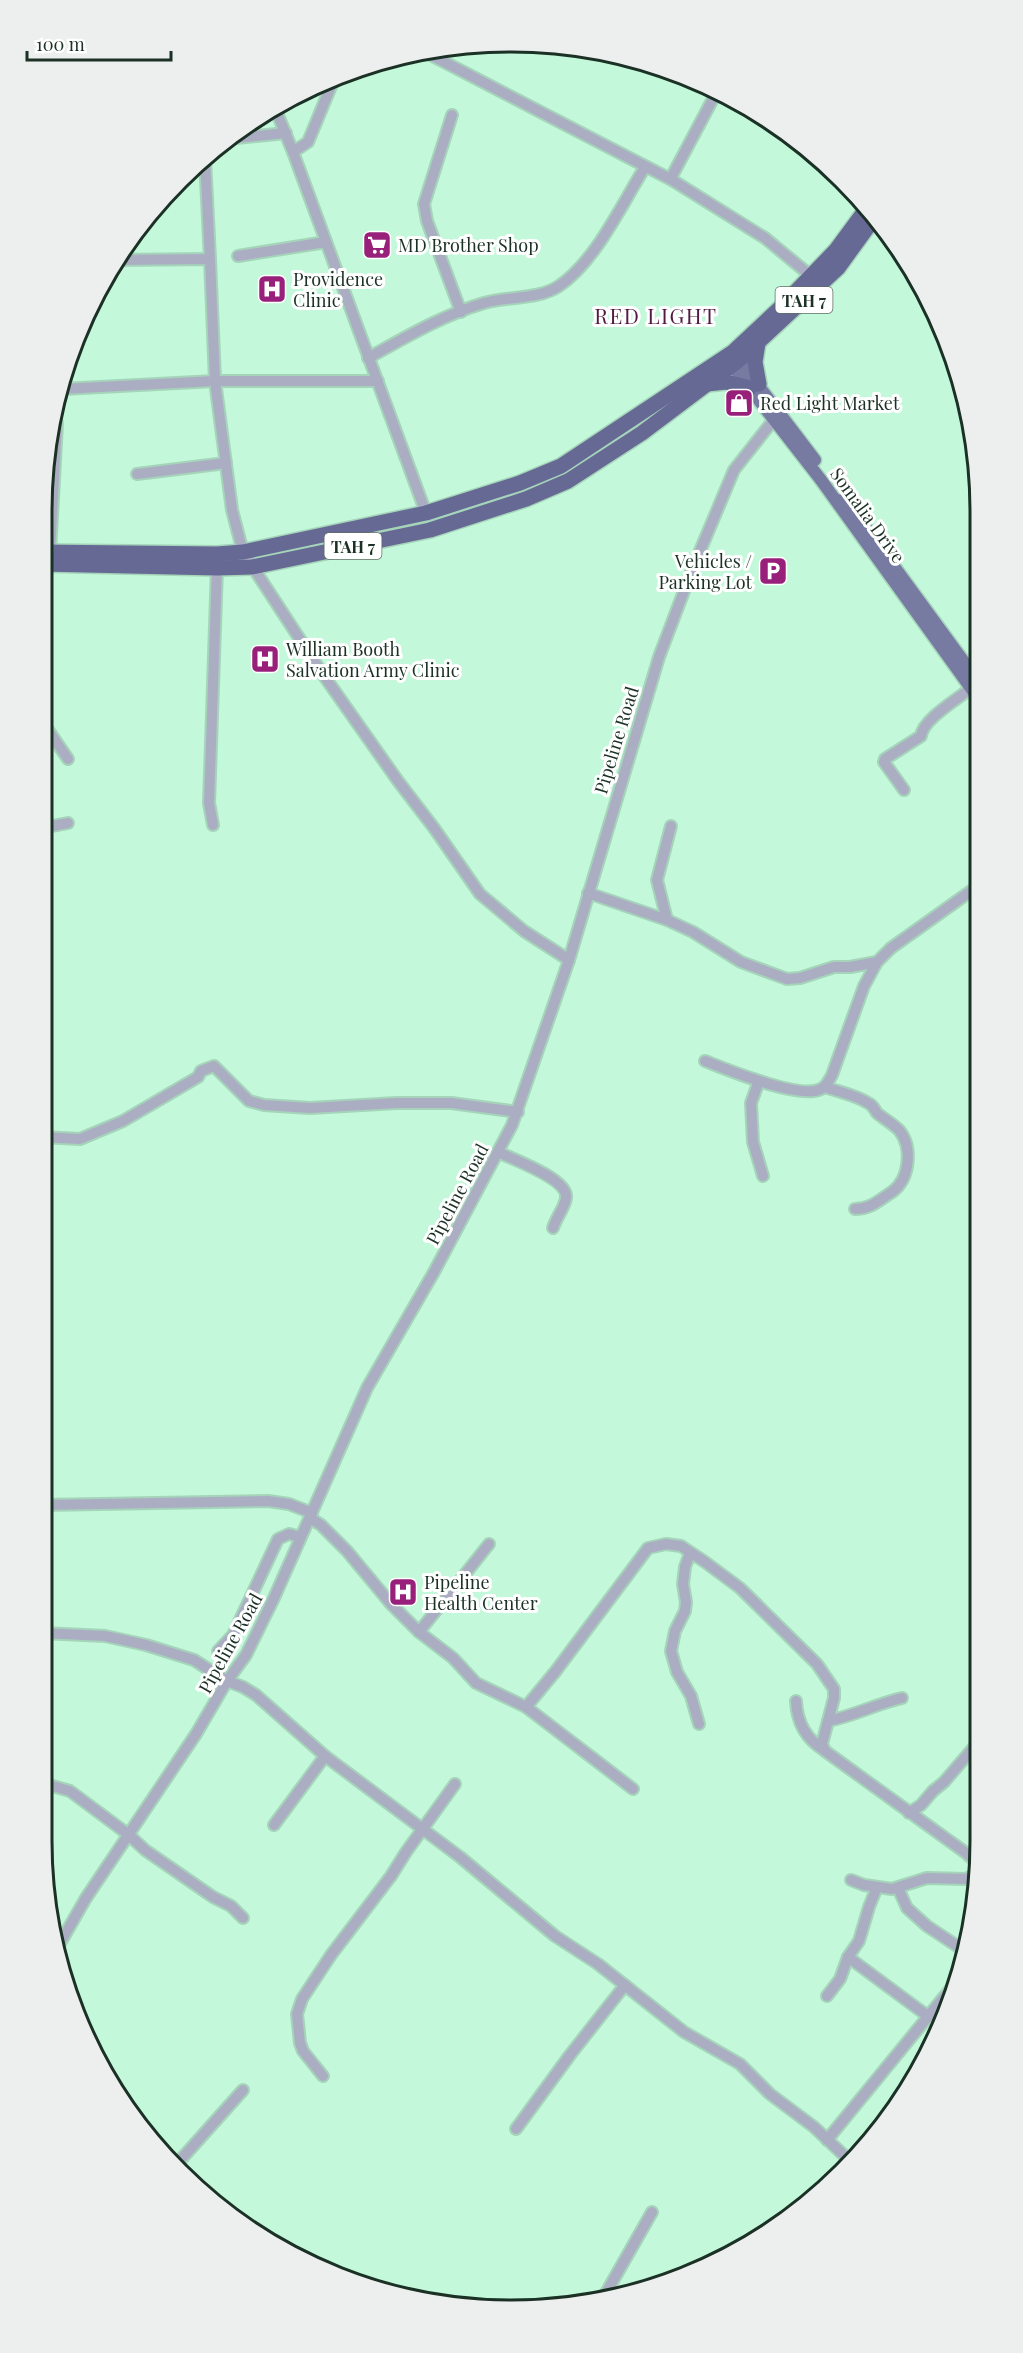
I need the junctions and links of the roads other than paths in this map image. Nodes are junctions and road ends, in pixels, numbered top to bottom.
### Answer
1 (437, 58) edge
2 (329, 90) edge
3 (713, 99) edge
4 (452, 115) dead end
5 (279, 116) edge
6 (286, 133) junction
7 (246, 137) edge
8 (293, 152) junction
9 (645, 167) junction
10 (206, 169) edge
11 (672, 180) junction
12 (862, 215) edge
13 (870, 224) edge
14 (326, 242) junction
15 (238, 256) dead end
16 (210, 259) junction
17 (128, 260) edge
18 (811, 276) junction
19 (462, 312) junction
20 (758, 343) junction
21 (368, 358) junction
22 (732, 359) junction
23 (215, 381) junction
24 (378, 381) junction
25 (705, 384) junction
26 (755, 386) junction
27 (69, 389) edge
28 (776, 417) junction
29 (226, 464) junction
30 (137, 474) dead end
31 (426, 513) junction
32 (243, 552) junction
33 (52, 556) edge
34 (52, 556) edge
35 (252, 567) junction
36 (217, 568) junction
37 (970, 682) edge
38 (970, 692) edge
39 (52, 736) edge
40 (68, 759) dead end
41 (904, 790) dead end
42 (69, 823) dead end
43 (213, 825) dead end
44 (52, 826) edge
45 (671, 826) dead end
46 (970, 892) edge
47 (588, 893) junction
48 (667, 920) junction
49 (569, 960) junction
50 (876, 962) junction
51 (705, 1061) dead end
52 (759, 1081) junction
53 (825, 1087) junction
54 (518, 1112) junction
55 (52, 1138) edge
56 (498, 1152) junction
57 (762, 1176) dead end
58 (855, 1209) dead end
59 (553, 1228) dead end
60 (52, 1505) edge
61 (311, 1515) junction
62 (300, 1537) junction
63 (489, 1544) dead end
64 (690, 1553) junction
65 (418, 1632) junction
66 (52, 1633) edge
67 (218, 1651) dead end
68 (227, 1681) junction
69 (902, 1698) dead end
70 (796, 1701) dead end
71 (526, 1707) junction
72 (828, 1721) junction
73 (699, 1724) dead end
74 (825, 1751) junction
75 (970, 1751) edge
76 (326, 1756) junction
77 (455, 1784) dead end
78 (52, 1786) edge
79 (633, 1790) dead end
80 (909, 1812) junction
81 (274, 1824) dead end
82 (422, 1829) junction
83 (129, 1835) junction
84 (970, 1856) edge
85 (969, 1877) edge
86 (851, 1880) dead end
87 (877, 1887) junction
88 (898, 1888) junction
89 (243, 1918) dead end
90 (63, 1938) edge
91 (958, 1947) edge
92 (848, 1957) junction
93 (626, 1985) junction
94 (827, 1996) dead end
95 (942, 2001) edge
96 (929, 2017) junction
97 (323, 2076) dead end
98 (243, 2090) dead end
99 (516, 2129) dead end
100 (827, 2140) junction
101 (845, 2157) edge
102 (181, 2160) edge
103 (652, 2212) dead end
104 (607, 2290) edge

1 - 9 street
2 - 8 street
3 - 11 street
4 - 19 street
5 - 6 street
6 - 7 street
6 - 8 street
8 - 14 street
9 - 11 street
9 - 19 street
10 - 16 street
11 - 18 street
12 - 18 highway, TAH 7
13 - 20 highway, TAH 7
14 - 15 street
14 - 21 street
16 - 17 street
16 - 23 street
18 - 22 highway, TAH 7
19 - 21 street
20 - 22 highway, TAH 7
20 - 26 highway
21 - 24 street
22 - 25 highway, TAH 7
22 - 26 main road, Somalia Drive
22 - 31 highway, TAH 7
23 - 24 street
23 - 27 street
23 - 29 street
24 - 31 street
25 - 26 highway
25 - 35 highway, TAH 7
26 - 28 main road, Somalia Drive
28 - 37 main road, Somalia Drive
28 - 47 street, Pipeline Road
29 - 30 street
29 - 32 street
31 - 32 highway, TAH 7
32 - 33 highway, TAH 7
32 - 35 street
34 - 36 highway, TAH 7
35 - 36 highway, TAH 7
35 - 49 street
36 - 43 street
38 - 41 street
39 - 40 street
42 - 44 street
45 - 48 street
46 - 50 street
47 - 48 street
47 - 49 street, Pipeline Road
48 - 50 street
49 - 54 street, Pipeline Road
50 - 53 street
51 - 52 street
52 - 53 street
52 - 57 street
53 - 58 street
54 - 55 street
54 - 56 street, Pipeline Road
56 - 59 street
56 - 61 street, Pipeline Road
60 - 61 street
61 - 62 street, Pipeline Road
61 - 65 street
62 - 67 street
62 - 68 street, Pipeline Road
63 - 65 street
64 - 71 street
64 - 72 street
64 - 73 street
65 - 71 street
66 - 68 street
68 - 76 street
68 - 83 street, Pipeline Road
69 - 72 street
70 - 74 street
71 - 79 street
72 - 74 street
74 - 80 street
75 - 80 street
76 - 81 street
76 - 82 street
77 - 82 street
78 - 83 street
80 - 84 street
82 - 93 street
82 - 97 street
83 - 89 street
83 - 90 street, Pipeline Road
85 - 88 street
86 - 87 street
87 - 88 street
87 - 92 street
88 - 91 street
92 - 94 street
92 - 96 street
93 - 99 street
93 - 100 street
95 - 96 street
96 - 100 street
98 - 102 street
100 - 101 street
103 - 104 street

